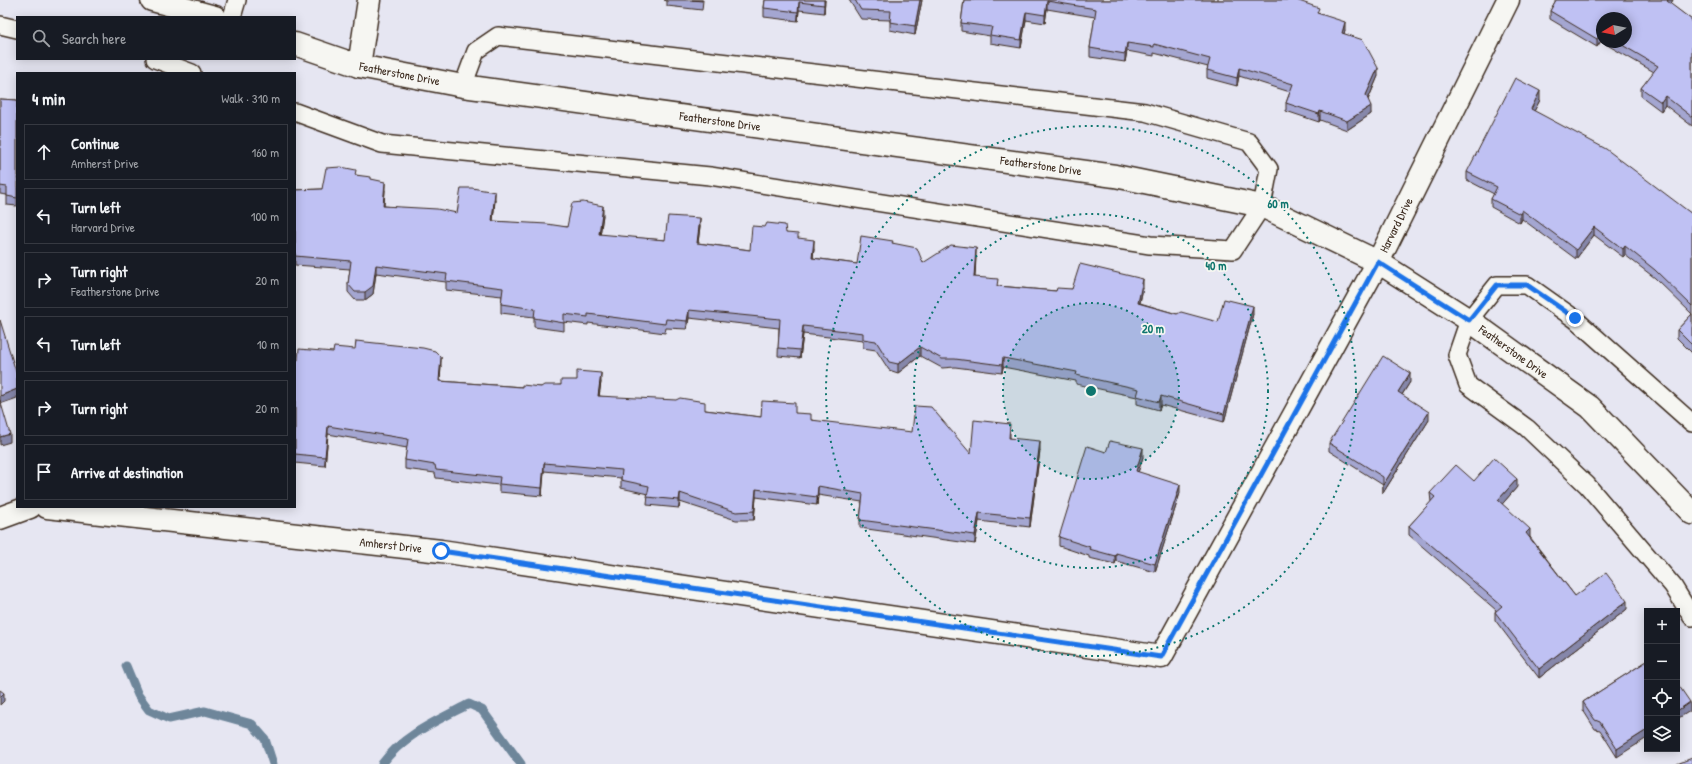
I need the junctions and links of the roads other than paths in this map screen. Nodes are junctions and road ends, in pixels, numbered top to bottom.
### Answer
1 (152, 0) edge
2 (237, 0) edge
3 (369, 0) edge
4 (1508, 0) edge
5 (211, 16) edge
6 (232, 16) edge
7 (0, 25) edge
8 (16, 29) edge
9 (296, 44) edge
10 (158, 60) edge
11 (359, 66) junction
12 (189, 72) edge
13 (463, 86) junction
14 (296, 112) edge
15 (1262, 206) junction
16 (1378, 262) junction
17 (1469, 320) junction
18 (1692, 423) edge
19 (27, 508) edge
20 (56, 508) edge
21 (1692, 513) edge
22 (0, 518) edge
23 (1692, 617) edge
24 (1161, 657) joint

1 - 5 street
2 - 6 lane
3 - 11 street
4 - 16 street, Harvard Drive
7 - 8 lane
9 - 11 street, Featherstone Drive
10 - 12 lane
11 - 13 street, Featherstone Drive
13 - 15 street, Featherstone Drive
13 - 15 lane
14 - 15 lane
15 - 16 street, Featherstone Drive
16 - 17 street, Featherstone Drive
16 - 24 street, Harvard Drive
17 - 18 lane
17 - 21 street, Featherstone Drive
17 - 23 lane
19 - 22 street
20 - 24 street, Amherst Drive

